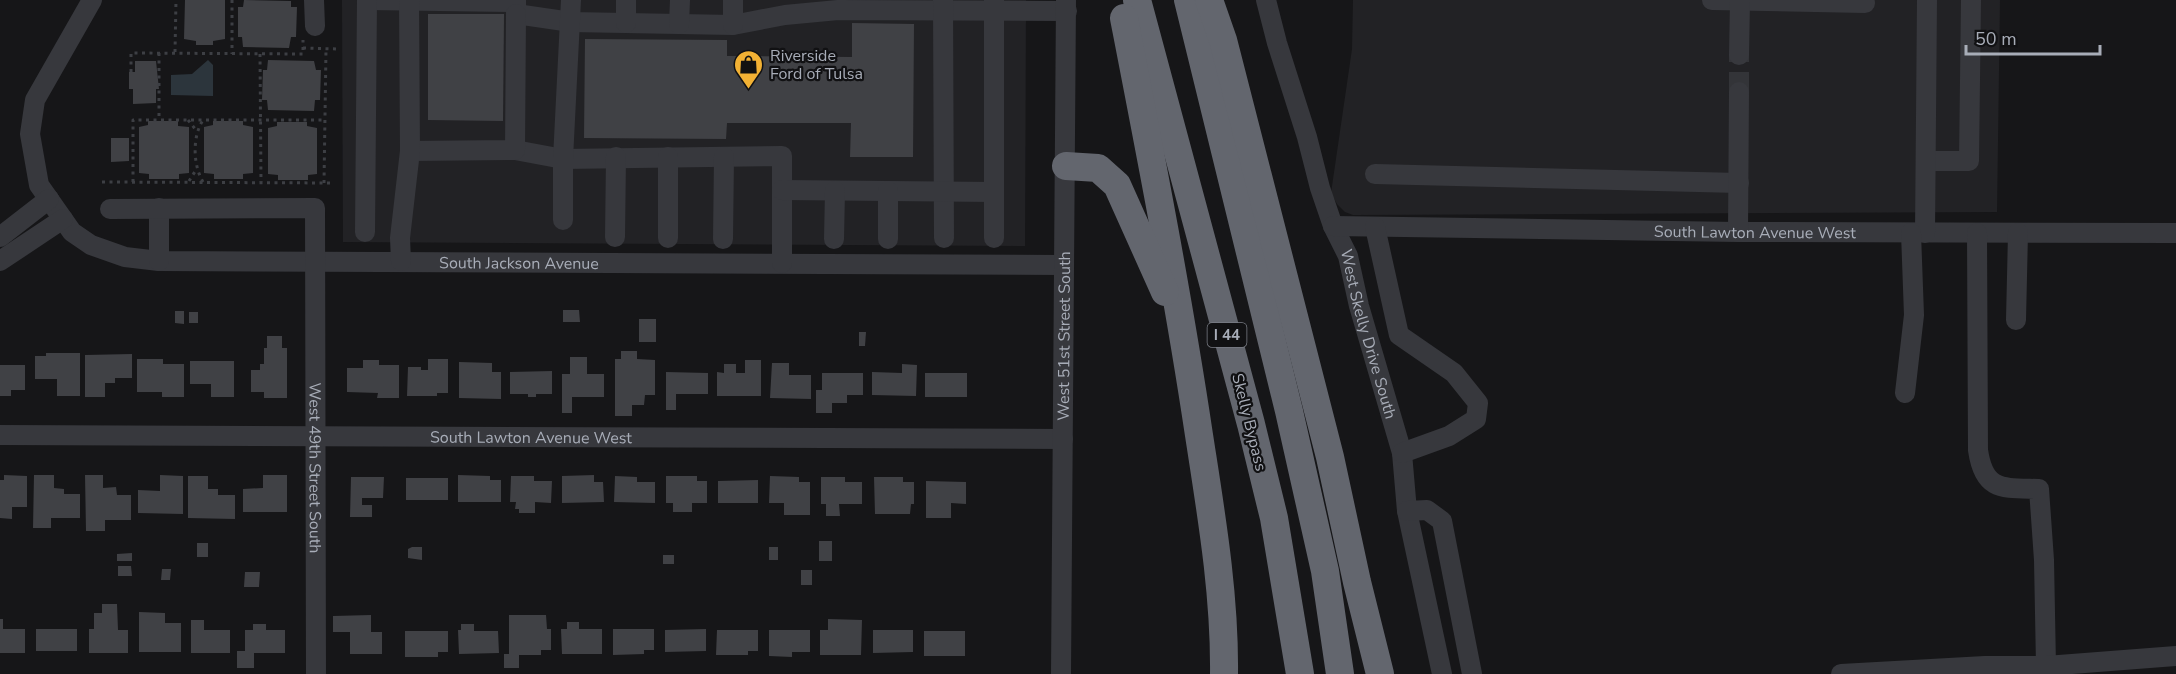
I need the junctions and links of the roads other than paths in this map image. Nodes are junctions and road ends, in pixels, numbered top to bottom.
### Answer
1 (92, 0) edge
2 (314, 0) edge
3 (366, 0) edge
4 (409, 0) edge
5 (465, 0) edge
6 (571, 0) edge
7 (626, 0) edge
8 (680, 0) edge
9 (733, 0) edge
10 (1121, 0) edge
11 (1137, 0) edge
12 (1188, 0) edge
13 (1209, 0) edge
14 (1231, 0) edge
15 (1266, 0) edge
16 (1712, 0) edge
17 (1927, 0) edge
18 (1971, 0) edge
19 (1740, 1) edge
20 (1865, 3) dead end
21 (516, 5) edge
22 (838, 5) edge
23 (892, 5) edge
24 (943, 5) edge
25 (994, 5) edge
26 (1066, 5) edge
27 (785, 8) edge
28 (571, 22) junction
29 (626, 23) junction
30 (680, 24) junction
31 (733, 25) junction
32 (309, 32) road end
33 (1223, 40) junction
34 (1739, 55) tunnel mouth
35 (1739, 92) tunnel mouth
36 (515, 150) junction
37 (410, 151) junction
38 (668, 157) junction
39 (724, 157) junction
40 (616, 158) junction
41 (563, 159) junction
42 (1926, 161) junction
43 (1066, 166) junction
44 (1375, 174) dead end
45 (1738, 183) junction
46 (782, 190) junction
47 (835, 190) junction
48 (888, 191) junction
49 (944, 192) junction
50 (994, 192) junction
51 (49, 199) junction
52 (159, 208) junction
53 (110, 209) dead end
54 (63, 219) junction
55 (563, 220) dead end
56 (1333, 226) junction
57 (1375, 227) junction
58 (365, 232) dead end
59 (1738, 232) junction
60 (1918, 233) junction
61 (1977, 233) junction
62 (2018, 233) junction
63 (2176, 233) edge
64 (0, 237) edge
65 (615, 237) dead end
66 (668, 238) dead end
67 (723, 238) dead end
68 (888, 238) dead end
69 (944, 238) dead end
70 (994, 238) dead end
71 (834, 239) dead end
72 (0, 261) edge
73 (159, 261) junction
74 (315, 261) junction
75 (401, 261) junction
76 (782, 263) junction
77 (1063, 265) junction
78 (2016, 320) dead end
79 (1184, 331) junction
80 (1905, 393) dead end
81 (0, 435) edge
82 (317, 436) junction
83 (1063, 440) junction
84 (1402, 453) junction
85 (1407, 511) junction
86 (2176, 656) edge
87 (2046, 666) junction
88 (316, 674) edge
89 (1061, 674) edge
90 (1224, 674) edge
91 (1300, 674) edge
92 (1341, 674) edge
93 (1380, 674) edge
94 (1442, 674) edge
95 (1472, 674) edge
96 (1841, 674) edge

1 - 51 street
2 - 32 street
3 - 4 street
3 - 58 street
4 - 5 street
4 - 37 street
5 - 21 street
6 - 28 street
7 - 29 street
8 - 30 street
9 - 31 street
10 - 79 highway
11 - 91 highway, Skelly Bypass / I 44
12 - 92 highway, I 44
13 - 33 highway
14 - 33 highway
15 - 56 street, West Skelly Drive South
16 - 19 street
17 - 42 street
18 - 42 street
19 - 20 street
19 - 34 street
21 - 28 street
21 - 36 street
22 - 23 street
22 - 27 street
23 - 24 street
24 - 25 street
24 - 49 street
25 - 26 street
25 - 50 street
26 - 43 street, West 51st Street South
27 - 31 street
28 - 29 street
28 - 41 street
29 - 30 street
30 - 31 street
33 - 93 highway
35 - 45 street
36 - 37 street
36 - 41 street
37 - 75 street
38 - 39 street
38 - 40 street
38 - 66 street
39 - 46 street
39 - 67 street
40 - 41 street
40 - 65 street
41 - 55 street
42 - 60 street
43 - 77 street, West 51st Street South
43 - 79 highway
44 - 45 street
45 - 59 street
46 - 47 street
46 - 76 street
47 - 48 street
47 - 71 street
48 - 49 street
48 - 68 street
49 - 50 street
49 - 69 street
50 - 70 street
51 - 54 street
51 - 64 street
52 - 53 street
52 - 73 street
52 - 74 street, West 49th Street South
54 - 72 street
54 - 73 street, South Jackson Avenue
56 - 57 street, South Lawton Avenue West
56 - 84 street, West Skelly Drive South
57 - 59 street, South Lawton Avenue West
57 - 84 street
59 - 60 street, South Lawton Avenue West
60 - 61 street, South Lawton Avenue West
60 - 80 street
61 - 62 street, South Lawton Avenue West
61 - 87 street
62 - 63 street, South Lawton Avenue West
62 - 78 street
73 - 74 street, South Jackson Avenue
74 - 75 street, South Jackson Avenue
74 - 82 street, West 49th Street South
75 - 76 street, South Jackson Avenue
76 - 77 street, South Jackson Avenue
77 - 83 street, West 51st Street South
79 - 90 highway
81 - 82 street, South Lawton Avenue West
82 - 83 street, South Lawton Avenue West
82 - 88 street, West 49th Street South
83 - 89 street, West 51st Street South
84 - 85 street, West Skelly Drive South
85 - 94 street, West Skelly Drive South
85 - 95 street
86 - 87 street
87 - 96 street

